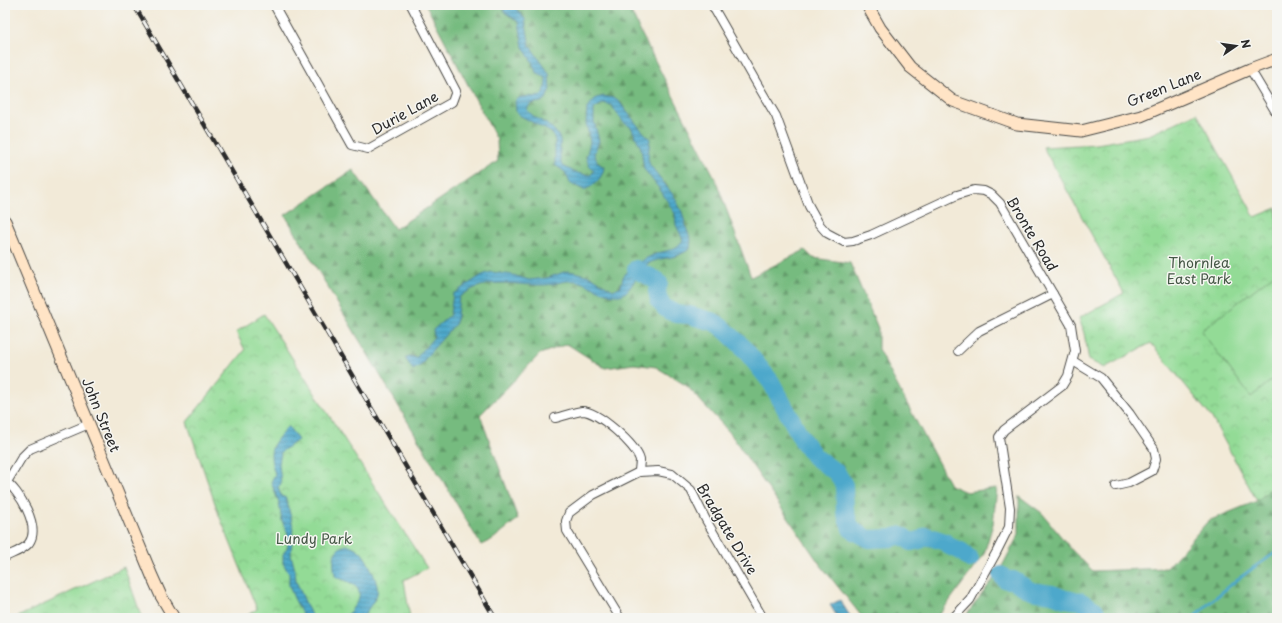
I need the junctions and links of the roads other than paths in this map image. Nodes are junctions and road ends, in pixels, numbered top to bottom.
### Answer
1 (274, 5) edge
2 (411, 5) edge
3 (712, 5) edge
4 (867, 5) edge
5 (1277, 59) edge
6 (1250, 69) junction
7 (1277, 114) edge
8 (5, 221) edge
9 (1053, 294) junction
10 (958, 351) dead end
11 (1073, 361) junction
12 (555, 418) dead end
13 (89, 424) junction
14 (639, 472) junction
15 (6, 481) edge
16 (1116, 486) dead end
17 (5, 557) edge
18 (174, 618) edge
19 (620, 618) edge
20 (764, 618) edge
21 (953, 618) edge

1 - 2 street, Durie Lane
3 - 9 street, Bronte Road
4 - 6 street, Green Lane
5 - 6 street, Green Lane
6 - 7 street
8 - 13 street, John Street
9 - 10 street
9 - 11 street, Bronte Road
11 - 16 street
11 - 21 street, Bronte Road
12 - 14 street
13 - 15 street
13 - 18 street, John Street
14 - 19 street, Bradgate Drive
14 - 20 street, Bradgate Drive
15 - 17 street

